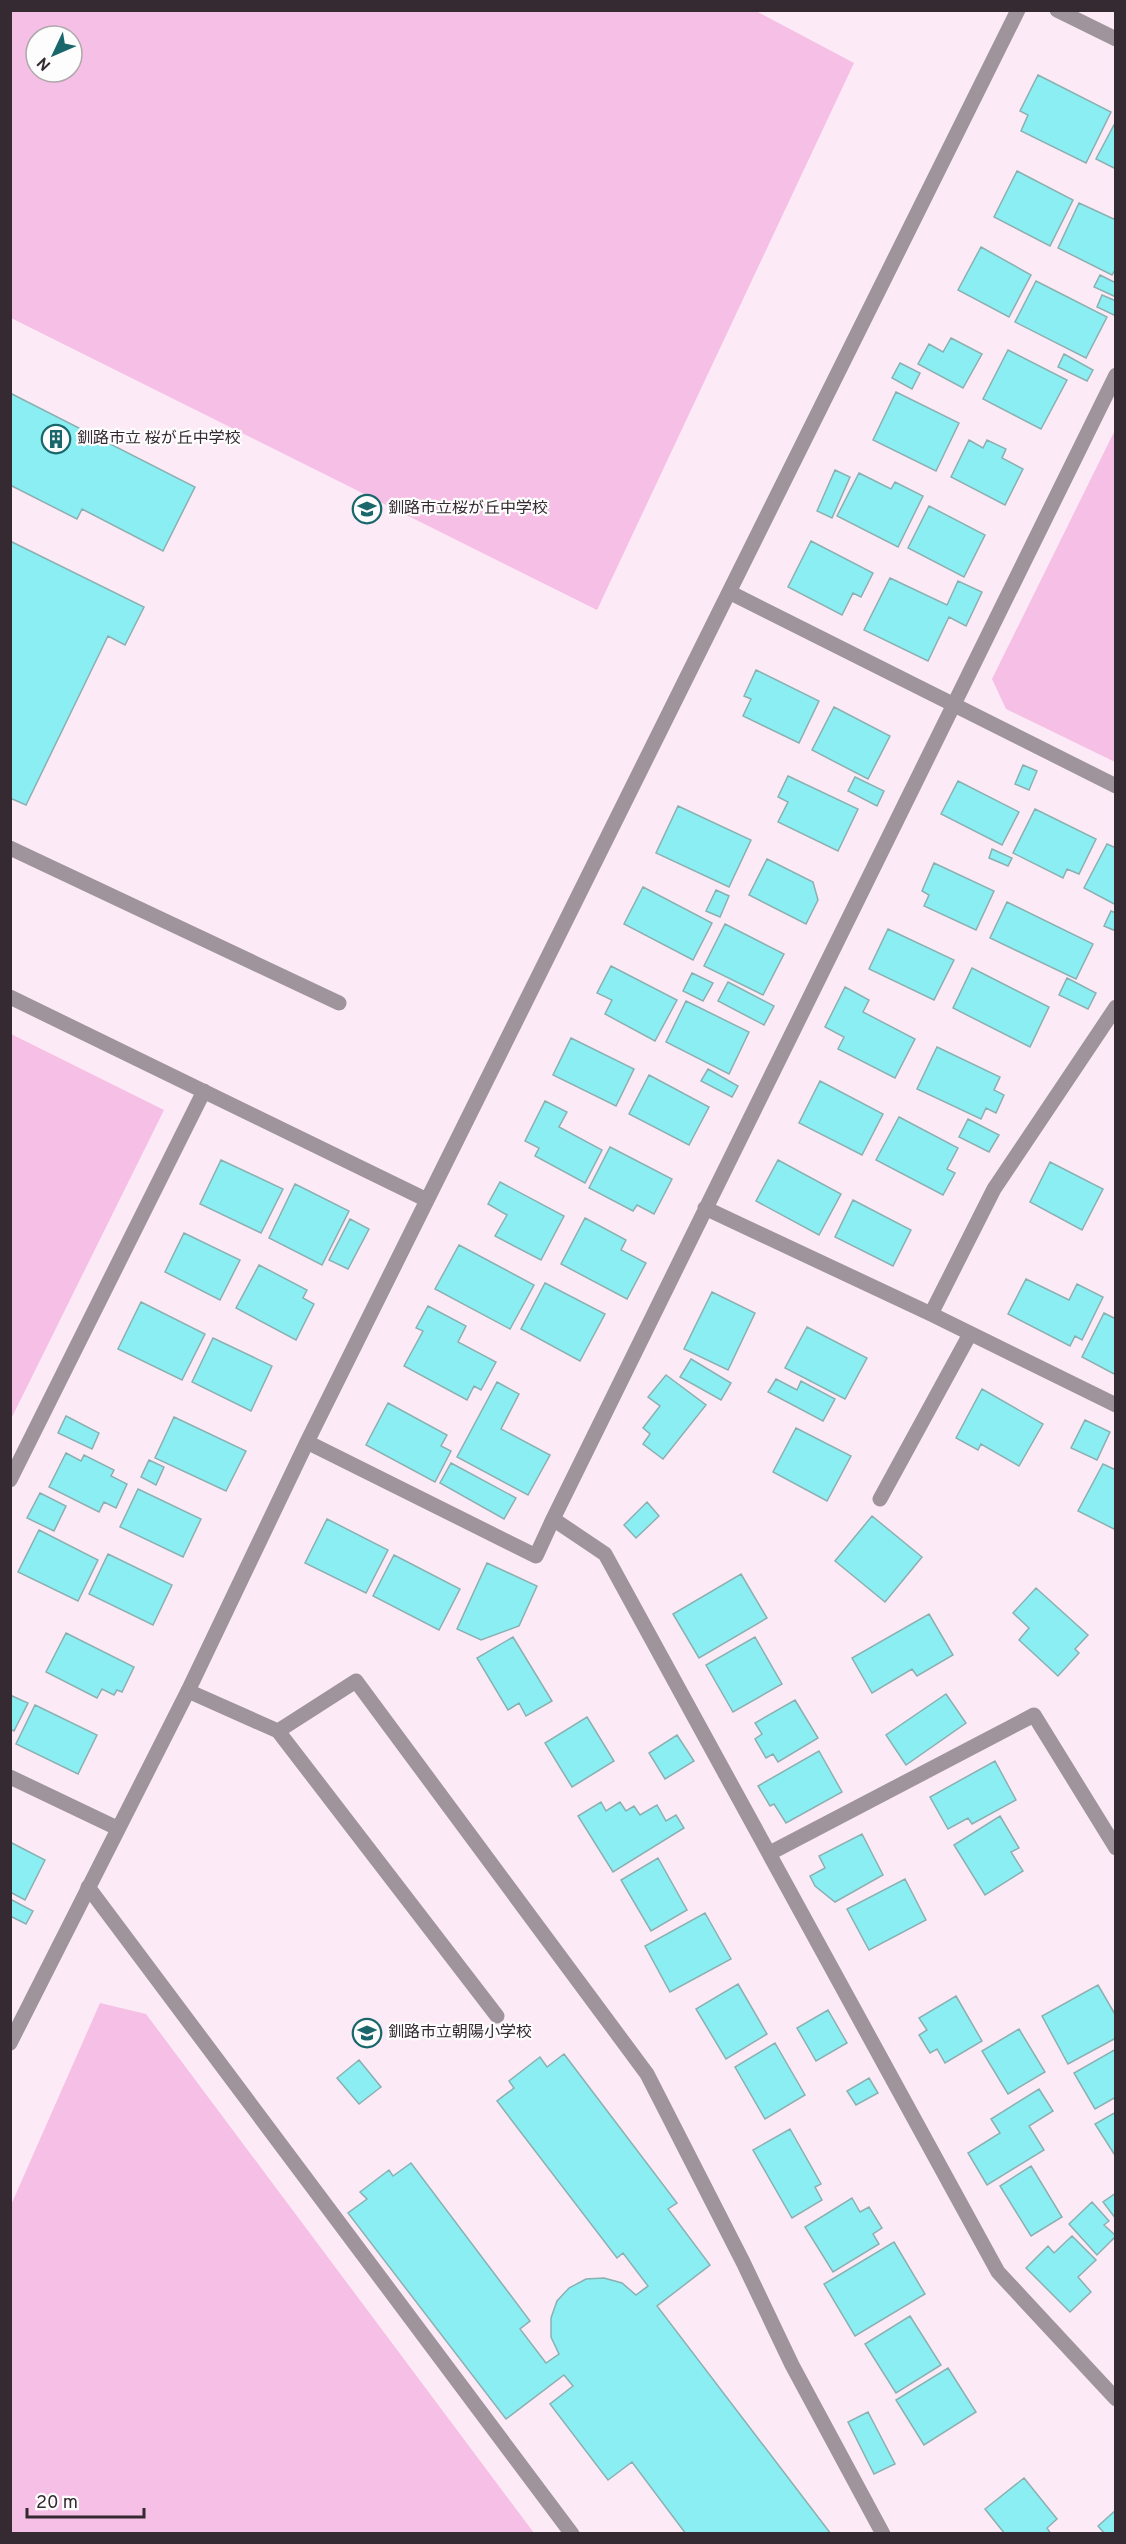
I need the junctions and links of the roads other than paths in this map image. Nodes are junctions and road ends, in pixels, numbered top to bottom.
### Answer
1 (1018, 10) edge
2 (1057, 10) edge
3 (1116, 39) edge
4 (1116, 375) edge
5 (729, 592) junction
6 (953, 702) junction
7 (1116, 786) edge
8 (10, 848) edge
9 (10, 997) edge
10 (339, 1003) dead end
11 (1116, 1007) edge
12 (204, 1091) junction
13 (427, 1200) junction
14 (705, 1208) junction
15 (931, 1314) junction
16 (970, 1334) junction
17 (1116, 1405) edge
18 (307, 1442) junction
19 (10, 1480) edge
20 (880, 1499) dead end
21 (553, 1519) junction
22 (188, 1691) junction
23 (278, 1731) junction
24 (10, 1777) edge
25 (117, 1828) junction
26 (1116, 1848) edge
27 (770, 1853) junction
28 (88, 1887) junction
29 (497, 2016) dead end
30 (10, 2043) edge
31 (1116, 2399) edge
32 (572, 2534) edge
33 (883, 2534) edge

1 - 5 street
2 - 3 street
4 - 6 street
5 - 6 street
5 - 13 street
6 - 7 street
6 - 14 street
8 - 10 street
9 - 12 street
11 - 15 street
12 - 13 street
12 - 19 street
13 - 18 street
14 - 15 street
14 - 21 street
15 - 16 street
16 - 17 street
16 - 20 street
18 - 21 street
18 - 22 street
21 - 27 street
22 - 23 street
22 - 25 street
23 - 29 street
23 - 33 street
24 - 25 street
25 - 28 street
26 - 27 street
27 - 31 street
28 - 30 street
28 - 32 street

